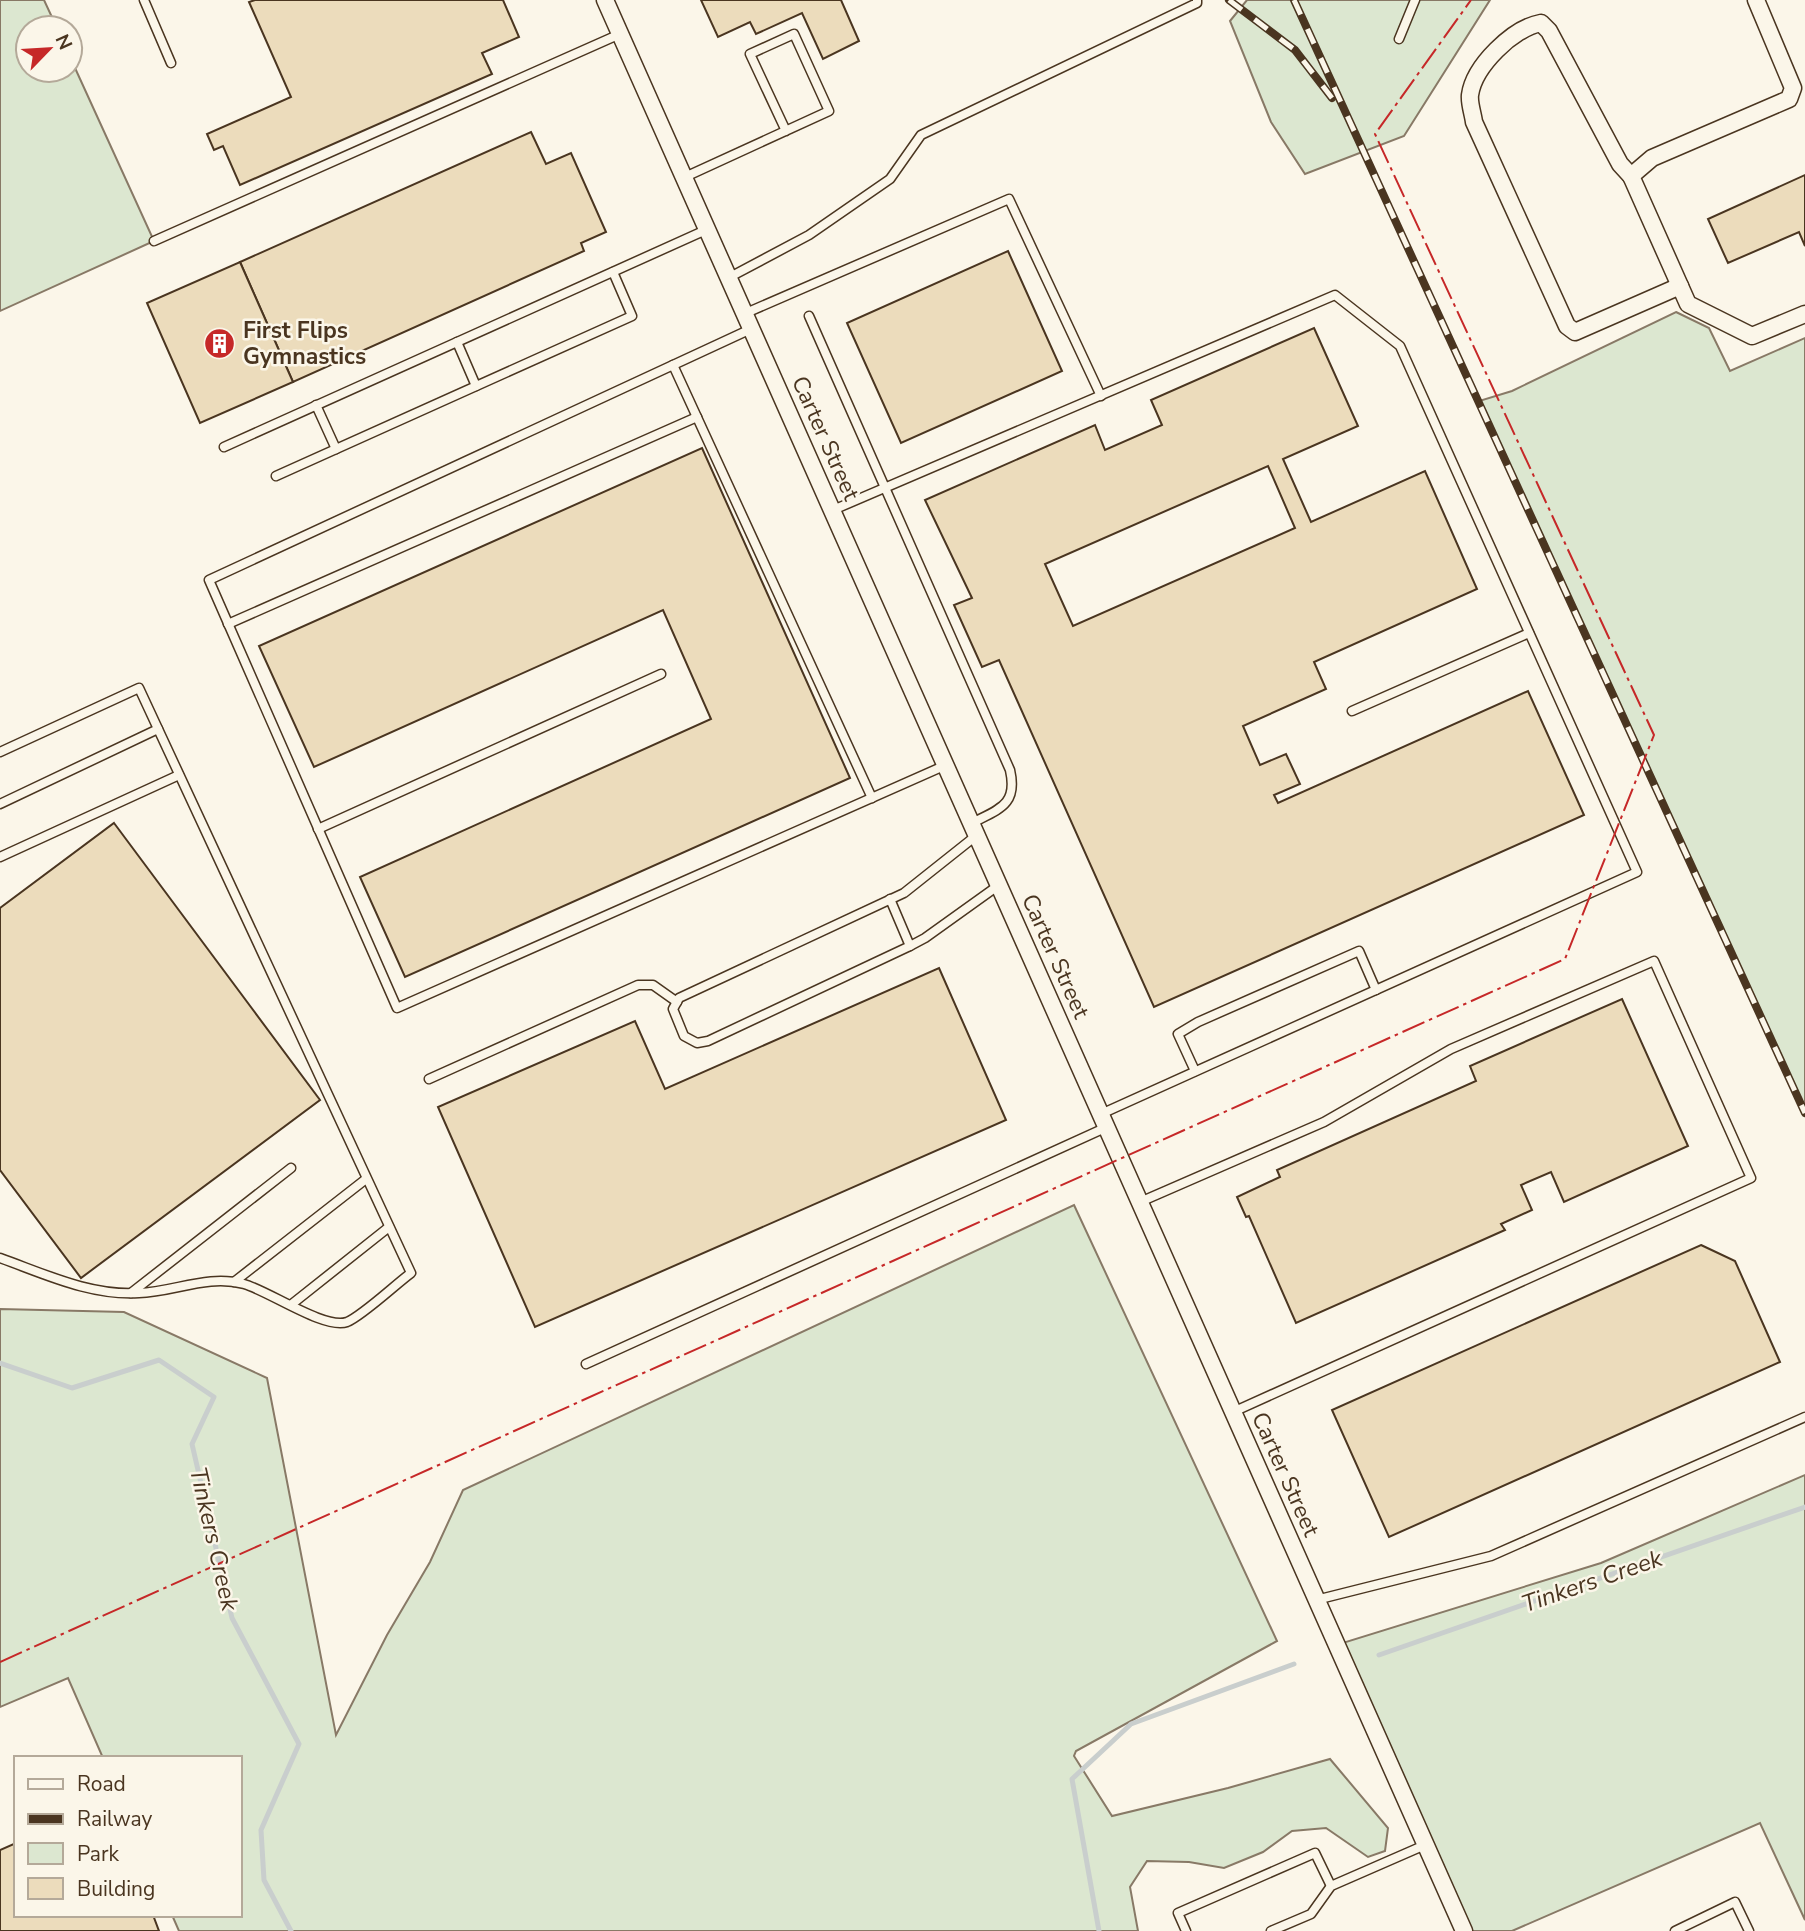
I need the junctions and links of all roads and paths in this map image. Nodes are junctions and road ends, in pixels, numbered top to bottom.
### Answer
1 (144, 0) edge
2 (605, 0) edge
3 (1197, 0) edge
4 (1415, 0) edge
5 (1756, 0) edge
6 (620, 34) junction
7 (1399, 39) dead end
8 (171, 63) dead end
9 (1799, 88) edge
10 (786, 131) junction
11 (1631, 176) junction
12 (685, 177) junction
13 (708, 229) junction
14 (154, 241) dead end
15 (613, 272) junction
16 (730, 278) junction
17 (1680, 286) junction
18 (1805, 314) edge
19 (808, 316) dead end
20 (749, 321) junction
21 (457, 342) junction
22 (673, 365) junction
23 (477, 386) junction
24 (1101, 396) junction
25 (316, 405) junction
26 (697, 416) junction
27 (224, 447) dead end
28 (336, 449) junction
29 (276, 476) dead end
30 (886, 487) junction
31 (833, 510) junction
32 (228, 624) junction
33 (1529, 633) junction
34 (661, 674) dead end
35 (1352, 711) dead end
36 (158, 729) junction
37 (0, 752) edge
38 (946, 765) junction
39 (179, 775) junction
40 (872, 798) junction
41 (0, 804) edge
42 (318, 829) junction
43 (975, 829) junction
44 (0, 857) edge
45 (999, 885) junction
46 (890, 899) junction
47 (910, 946) junction
48 (1376, 989) junction
49 (677, 1002) junction
50 (1195, 1071) junction
51 (429, 1079) dead end
52 (1104, 1121) junction
53 (291, 1168) dead end
54 (366, 1179) junction
55 (1140, 1202) junction
56 (389, 1227) junction
57 (0, 1258) edge
58 (234, 1282) junction
59 (131, 1293) junction
60 (292, 1304) junction
61 (586, 1364) dead end
62 (1233, 1412) junction
63 (1805, 1418) edge
64 (1316, 1600) junction
65 (1425, 1845) junction
66 (1331, 1886) junction
67 (1186, 1931) edge
68 (1271, 1931) edge
69 (1464, 1931) edge
70 (1675, 1931) edge
71 (1749, 1931) edge

1 - 8 lane
2 - 6 street, Carter Street
3 - 16 lane
4 - 7 lane
5 - 9 street
6 - 12 street, Carter Street
6 - 14 lane
9 - 11 street
10 - 10 lane
10 - 12 lane
11 - 17 street
11 - 17 street
12 - 13 street, Carter Street
13 - 15 lane
13 - 16 street, Carter Street
15 - 21 lane
15 - 23 lane
16 - 20 street, Carter Street
17 - 18 street
19 - 30 lane
20 - 22 lane
20 - 24 lane
20 - 31 street, Carter Street
21 - 23 lane
21 - 25 lane
22 - 26 lane
22 - 32 lane
23 - 28 lane
24 - 30 lane
24 - 33 lane
25 - 27 lane
25 - 28 lane
26 - 32 lane
26 - 40 lane
28 - 29 lane
30 - 31 lane
30 - 43 lane
31 - 38 street, Carter Street
32 - 42 lane
33 - 35 lane
33 - 48 lane
34 - 42 lane
36 - 37 lane
36 - 39 lane
36 - 41 lane
38 - 40 lane
38 - 43 street, Carter Street
39 - 44 lane
39 - 54 lane
40 - 42 lane
43 - 45 street, Carter Street
43 - 46 lane
45 - 47 lane
45 - 52 street, Carter Street
46 - 47 lane
46 - 49 lane
47 - 49 lane
48 - 50 lane
48 - 50 lane
49 - 51 lane
50 - 52 lane
52 - 55 street, Carter Street
52 - 61 lane
53 - 59 lane
54 - 56 lane
54 - 58 lane
55 - 62 street, Carter Street
55 - 62 lane
56 - 60 lane
56 - 60 lane
57 - 59 lane
58 - 59 lane
58 - 60 lane
62 - 64 street, Carter Street
63 - 64 lane
64 - 65 street, Carter Street
65 - 66 lane
65 - 69 street, Carter Street
66 - 67 lane
66 - 68 lane
70 - 71 lane

